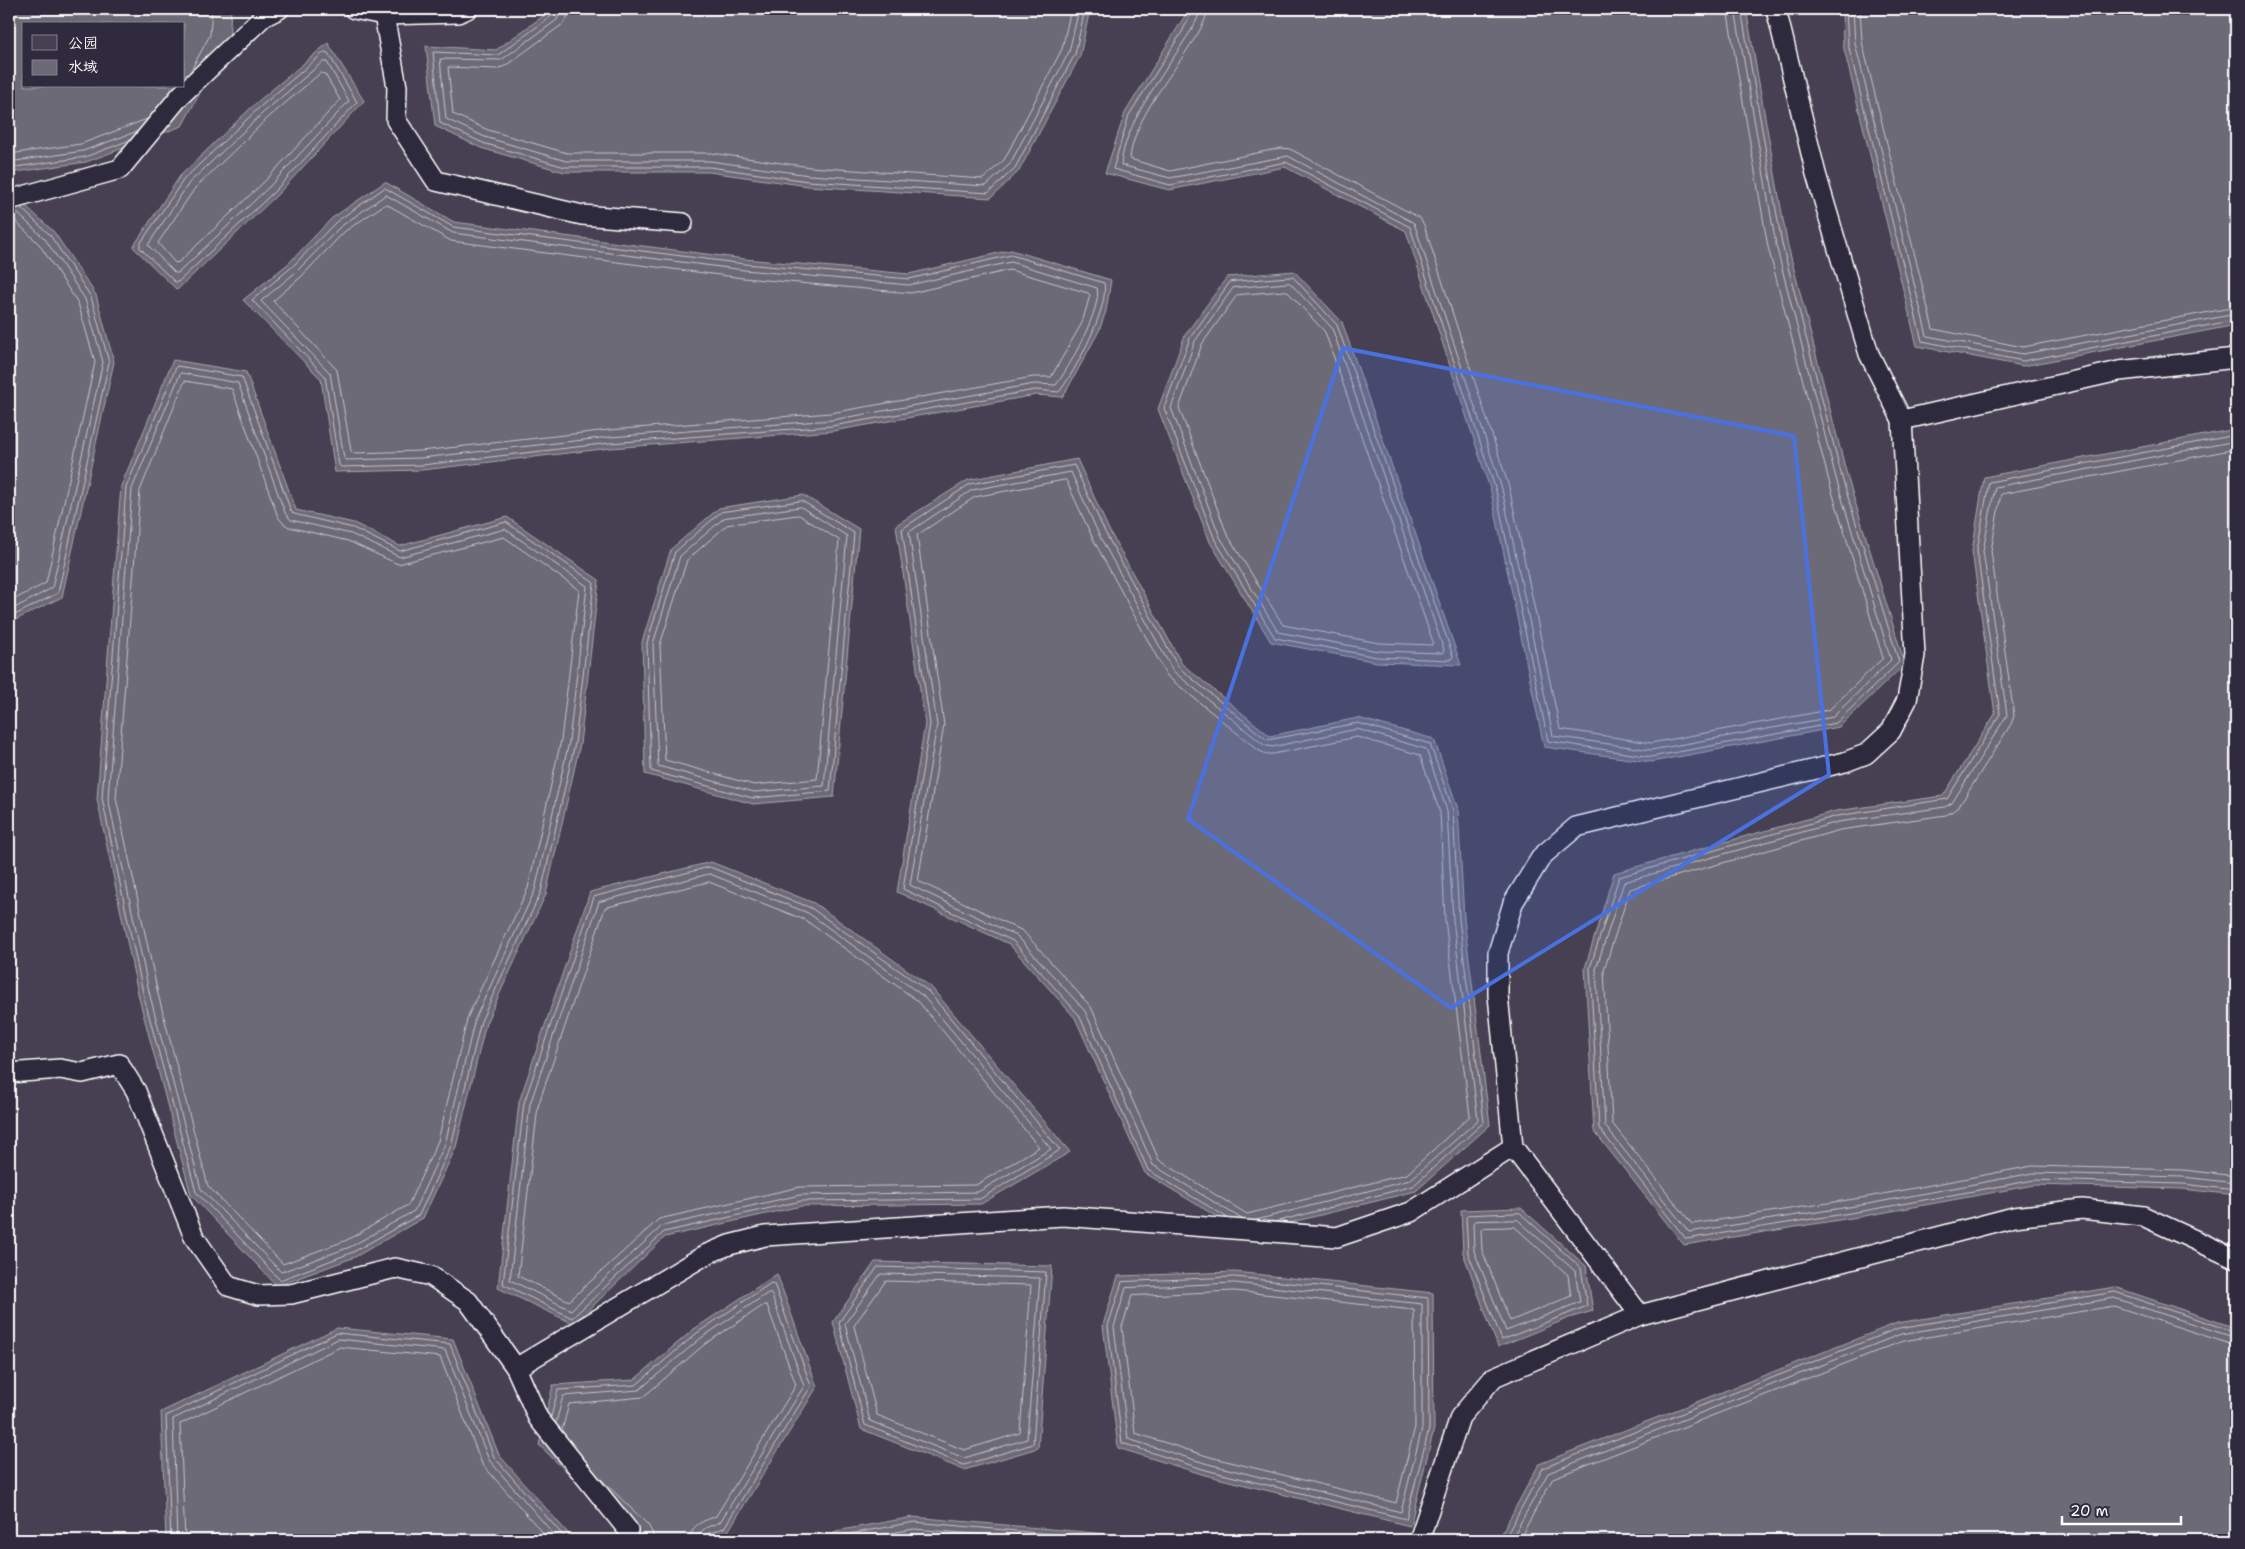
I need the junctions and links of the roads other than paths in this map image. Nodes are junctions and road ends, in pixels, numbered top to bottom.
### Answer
1 (279, 9) edge
2 (354, 9) edge
3 (467, 9) edge
4 (1776, 9) edge
5 (384, 16) junction
6 (9, 200) edge
7 (683, 223) dead end
8 (2236, 358) edge
9 (1902, 420) junction
10 (9, 1073) edge
11 (1514, 1147) junction
12 (2236, 1259) edge
13 (1640, 1315) junction
14 (516, 1368) junction
15 (628, 1530) dead end
16 (1419, 1540) edge

1 - 6 lane
2 - 5 lane
3 - 5 lane
4 - 9 lane
5 - 7 lane
8 - 9 lane
9 - 11 lane
10 - 14 lane
11 - 13 lane
11 - 14 lane
12 - 13 lane
13 - 16 lane
14 - 15 lane

